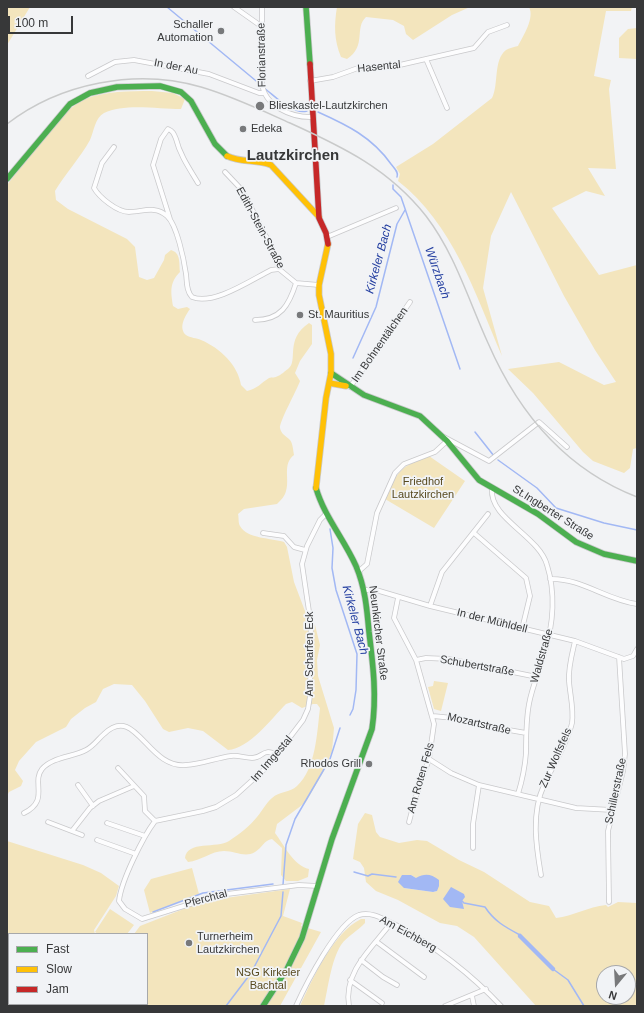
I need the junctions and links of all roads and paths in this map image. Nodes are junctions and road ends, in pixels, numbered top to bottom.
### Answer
1 (234, 7) edge
2 (262, 7) edge
3 (306, 7) edge
4 (507, 25) dead end
5 (261, 26) junction
6 (426, 59) junction
7 (88, 76) dead end
8 (310, 81) junction
9 (263, 90) junction
10 (447, 108) dead end
11 (313, 117) junction
12 (114, 147) dead end
13 (225, 172) dead end
14 (7, 179) edge
15 (198, 183) dead end
16 (318, 197) junction
17 (305, 202) junction
18 (396, 208) dead end
19 (319, 218) junction
20 (170, 219) junction
21 (327, 237) junction
22 (278, 269) junction
23 (296, 283) junction
24 (319, 285) junction
25 (410, 302) dead end
26 (255, 320) dead end
27 (331, 373) junction
28 (329, 383) junction
29 (350, 387) junction
30 (442, 437) junction
31 (447, 441) junction
32 (567, 447) dead end
33 (492, 489) junction
34 (326, 514) junction
35 (488, 514) dead end
36 (264, 533) dead end
37 (474, 533) junction
38 (305, 550) junction
39 (637, 562) edge
40 (358, 572) junction
41 (550, 579) junction
42 (364, 590) junction
43 (398, 598) junction
44 (637, 604) edge
45 (430, 606) junction
46 (522, 629) junction
47 (550, 636) junction
48 (575, 641) junction
49 (637, 649) edge
50 (619, 657) junction
51 (416, 660) junction
52 (536, 677) junction
53 (307, 712) joint
54 (433, 716) junction
55 (526, 733) junction
56 (277, 755) junction
57 (429, 759) junction
58 (118, 768) dead end
59 (78, 785) dead end
60 (479, 785) junction
61 (134, 786) junction
62 (518, 794) junction
63 (538, 799) junction
64 (93, 806) junction
65 (612, 810) junction
66 (24, 813) dead end
67 (155, 821) junction
68 (48, 822) dead end
69 (409, 822) dead end
70 (107, 823) dead end
71 (72, 831) junction
72 (82, 835) dead end
73 (145, 836) junction
74 (97, 840) dead end
75 (473, 848) dead end
76 (136, 854) junction
77 (541, 876) dead end
78 (318, 886) junction
79 (609, 902) dead end
80 (391, 923) junction
81 (377, 942) junction
82 (361, 960) junction
83 (424, 977) dead end
84 (350, 980) junction
85 (397, 985) dead end
86 (486, 989) junction
87 (472, 996) junction
88 (382, 1003) dead end
89 (451, 1005) edge
90 (263, 1006) edge
91 (296, 1006) edge
92 (349, 1006) edge
93 (445, 1006) edge
94 (474, 1006) edge
95 (501, 1006) edge

1 - 5 street
2 - 5 street, Florianstraße
3 - 8 main road
4 - 6 street, Hasental
5 - 9 street, Florianstraße
6 - 8 street, Hasental
6 - 10 street
7 - 9 street, In der Au
8 - 11 main road
9 - 11 street, Florianstraße
11 - 16 main road
12 - 20 street
13 - 22 street, Edith-Stein-Straße
14 - 17 main road
15 - 20 street
16 - 17 main road
16 - 19 main road
17 - 19 main road
18 - 21 street
19 - 21 main road
20 - 22 street
21 - 24 main road, Neunkircher Straße
22 - 23 street, Edith-Stein-Straße
23 - 24 street
23 - 26 street
24 - 27 main road, Neunkircher Straße
25 - 29 street, Im Bohnentälchen
27 - 28 main road, Neunkircher Straße
27 - 29 main road, St.Ingberter Straße
28 - 29 main road, St.Ingberter Straße
28 - 34 main road, Neunkircher Straße
29 - 30 main road, St.Ingberter Straße
30 - 31 main road, St.Ingberter Straße
30 - 32 street
31 - 33 main road, St.Ingberter Straße
31 - 40 street
33 - 39 main road, St.Ingberter Straße
33 - 41 street, Waldstraße
34 - 38 street, Am Scharfen Eck
34 - 40 main road, Neunkircher Straße
35 - 37 street
36 - 38 street
37 - 45 street
37 - 46 street
38 - 53 street, Am Scharfen Eck
40 - 42 main road, Neunkircher Straße
41 - 44 street
41 - 47 street, Waldstraße
42 - 43 street, In der Mühldell
42 - 78 main road, Neunkircher Straße
43 - 45 street, In der Mühldell
43 - 51 street, Am Roten Fels
45 - 46 street, In der Mühldell
46 - 47 street, In der Mühldell
47 - 48 street, In der Mühldell
47 - 52 street, Waldstraße
48 - 50 street, In der Mühldell
48 - 63 street, Zur Wolfsfels
49 - 50 street
50 - 65 street, Schillerstraße
51 - 52 street, Schubertstraße
51 - 54 street, Am Roten Fels
52 - 55 street, Waldstraße
53 - 56 street, Im Imgestal
54 - 55 street, Mozartstraße
54 - 57 street, Am Roten Fels
55 - 62 street, Waldstraße
56 - 66 street
56 - 67 street, Im Imgestal
57 - 60 street
57 - 69 street, Am Roten Fels
58 - 61 street
59 - 64 street
60 - 62 street
60 - 75 street
61 - 64 street
61 - 67 street
62 - 63 street
63 - 65 street
63 - 77 street, Zur Wolfsfels
64 - 71 street
65 - 79 street, Schillerstraße
67 - 73 street
68 - 71 street
70 - 73 street
71 - 72 street
73 - 76 street
74 - 76 street
76 - 78 street, Pferchtal
78 - 90 main road, Neunkircher Straße
80 - 81 street
80 - 86 street, Am Eichberg
80 - 91 street, Am Eichberg
81 - 82 street
81 - 83 street
82 - 84 street
82 - 85 street
84 - 88 street
84 - 92 street
86 - 87 street
86 - 95 street, Am Eichberg
87 - 89 street
87 - 94 street
89 - 93 street

